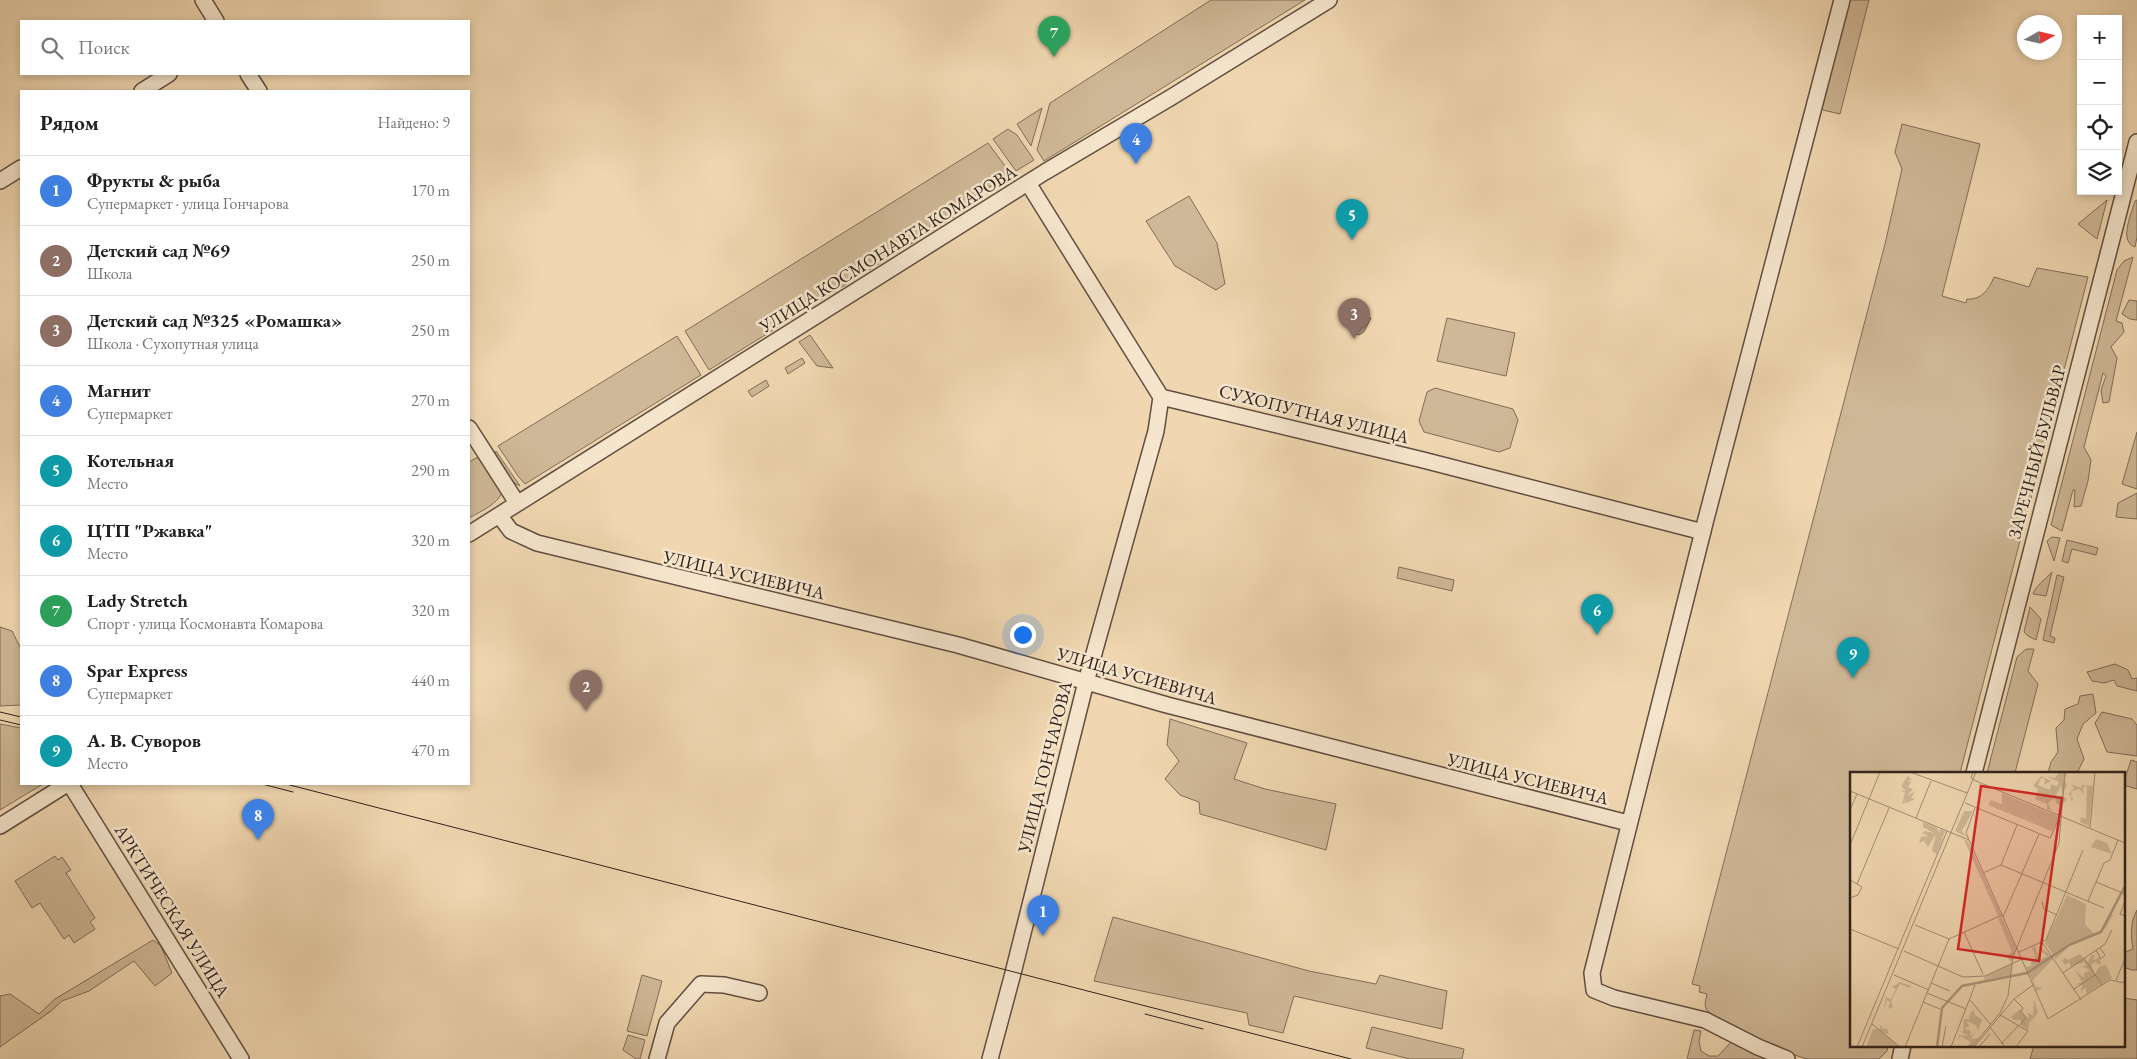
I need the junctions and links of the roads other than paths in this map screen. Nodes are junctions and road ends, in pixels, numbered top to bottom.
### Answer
1 (203, 0) edge
2 (1329, 0) edge
3 (1842, 0) edge
4 (215, 20) edge
5 (167, 75) edge
6 (249, 75) edge
7 (144, 90) edge
8 (258, 90) edge
9 (2137, 142) edge
10 (20, 169) edge
11 (0, 181) edge
12 (1028, 183) junction
13 (1161, 397) junction
14 (470, 430) edge
15 (518, 503) junction
16 (498, 515) junction
17 (1702, 532) junction
18 (470, 533) edge
19 (1086, 682) junction
20 (1974, 772) edge
21 (67, 785) edge
22 (70, 785) edge
23 (1628, 823) junction
24 (0, 826) edge
25 (759, 993) dead end
26 (1903, 1046) edge
27 (241, 1059) edge
28 (657, 1059) edge
29 (990, 1059) edge
30 (1787, 1059) edge
31 (1900, 1059) edge

1 - 4 street
2 - 12 street, УЛИЦА КОСМОНАВТА КОМАРОВА
3 - 17 street
5 - 7 street
6 - 8 street
9 - 20 street, ЗАРЕЧНЫЙ БУЛЬВАР
10 - 11 street
12 - 13 street
12 - 15 street, УЛИЦА КОСМОНАВТА КОМАРОВА
13 - 17 street, СУХОПУТНАЯ УЛИЦА
13 - 19 street, УЛИЦА ГОНЧАРОВА
14 - 15 street
15 - 16 street, УЛИЦА КОСМОНАВТА КОМАРОВА
16 - 18 street, УЛИЦА КОСМОНАВТА КОМАРОВА
16 - 19 street, УЛИЦА УСИЕВИЧА
17 - 23 street
19 - 23 street, УЛИЦА УСИЕВИЧА
19 - 29 street, УЛИЦА ГОНЧАРОВА
21 - 24 street
22 - 27 street, АРКТИЧЕСКАЯ УЛИЦА
23 - 30 street
25 - 28 street
26 - 31 street

